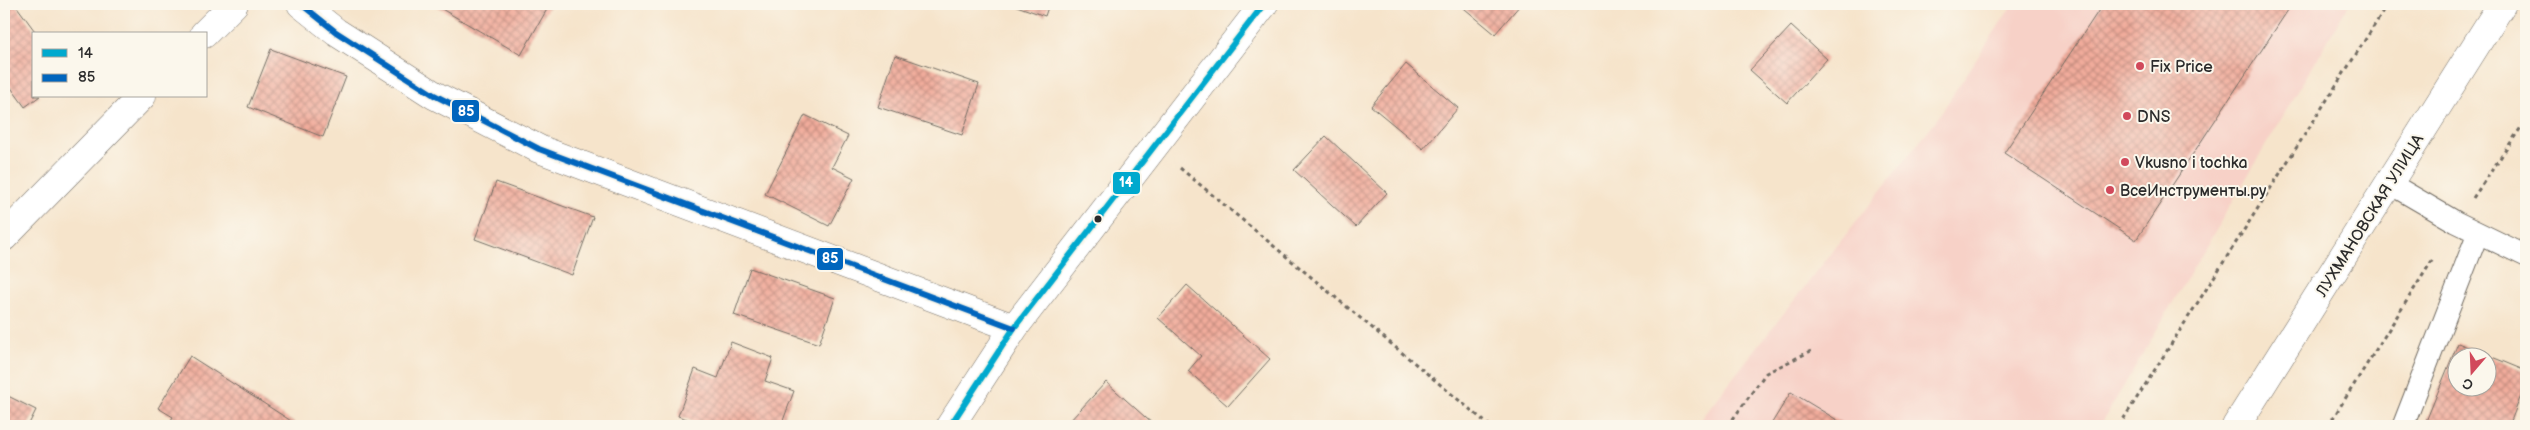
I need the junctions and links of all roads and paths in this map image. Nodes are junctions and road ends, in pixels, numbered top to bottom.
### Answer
1 (234, 4) edge
2 (301, 4) edge
3 (1264, 4) edge
4 (2388, 4) edge
5 (2502, 4) edge
6 (206, 32) edge
7 (140, 98) edge
8 (2526, 120) edge
9 (1174, 163) dead end
10 (2389, 183) junction
11 (2456, 222) junction
12 (2478, 233) junction
13 (4, 236) edge
14 (2526, 256) edge
15 (1014, 328) junction
16 (1811, 351) dead end
17 (950, 426) edge
18 (1490, 426) edge
19 (1728, 426) edge
20 (2119, 426) edge
21 (2236, 426) edge
22 (2328, 426) edge
23 (2403, 426) edge

1 - 6 street
2 - 15 street
3 - 15 street
4 - 20 path
5 - 10 street, ЛУХМАНОВСКАЯ УЛИЦА
7 - 13 street
8 - 11 path
9 - 18 path
10 - 11 lane
10 - 21 street, ЛУХМАНОВСКАЯ УЛИЦА
11 - 12 lane
11 - 22 path
12 - 14 lane
12 - 23 lane
15 - 17 street
16 - 19 path

